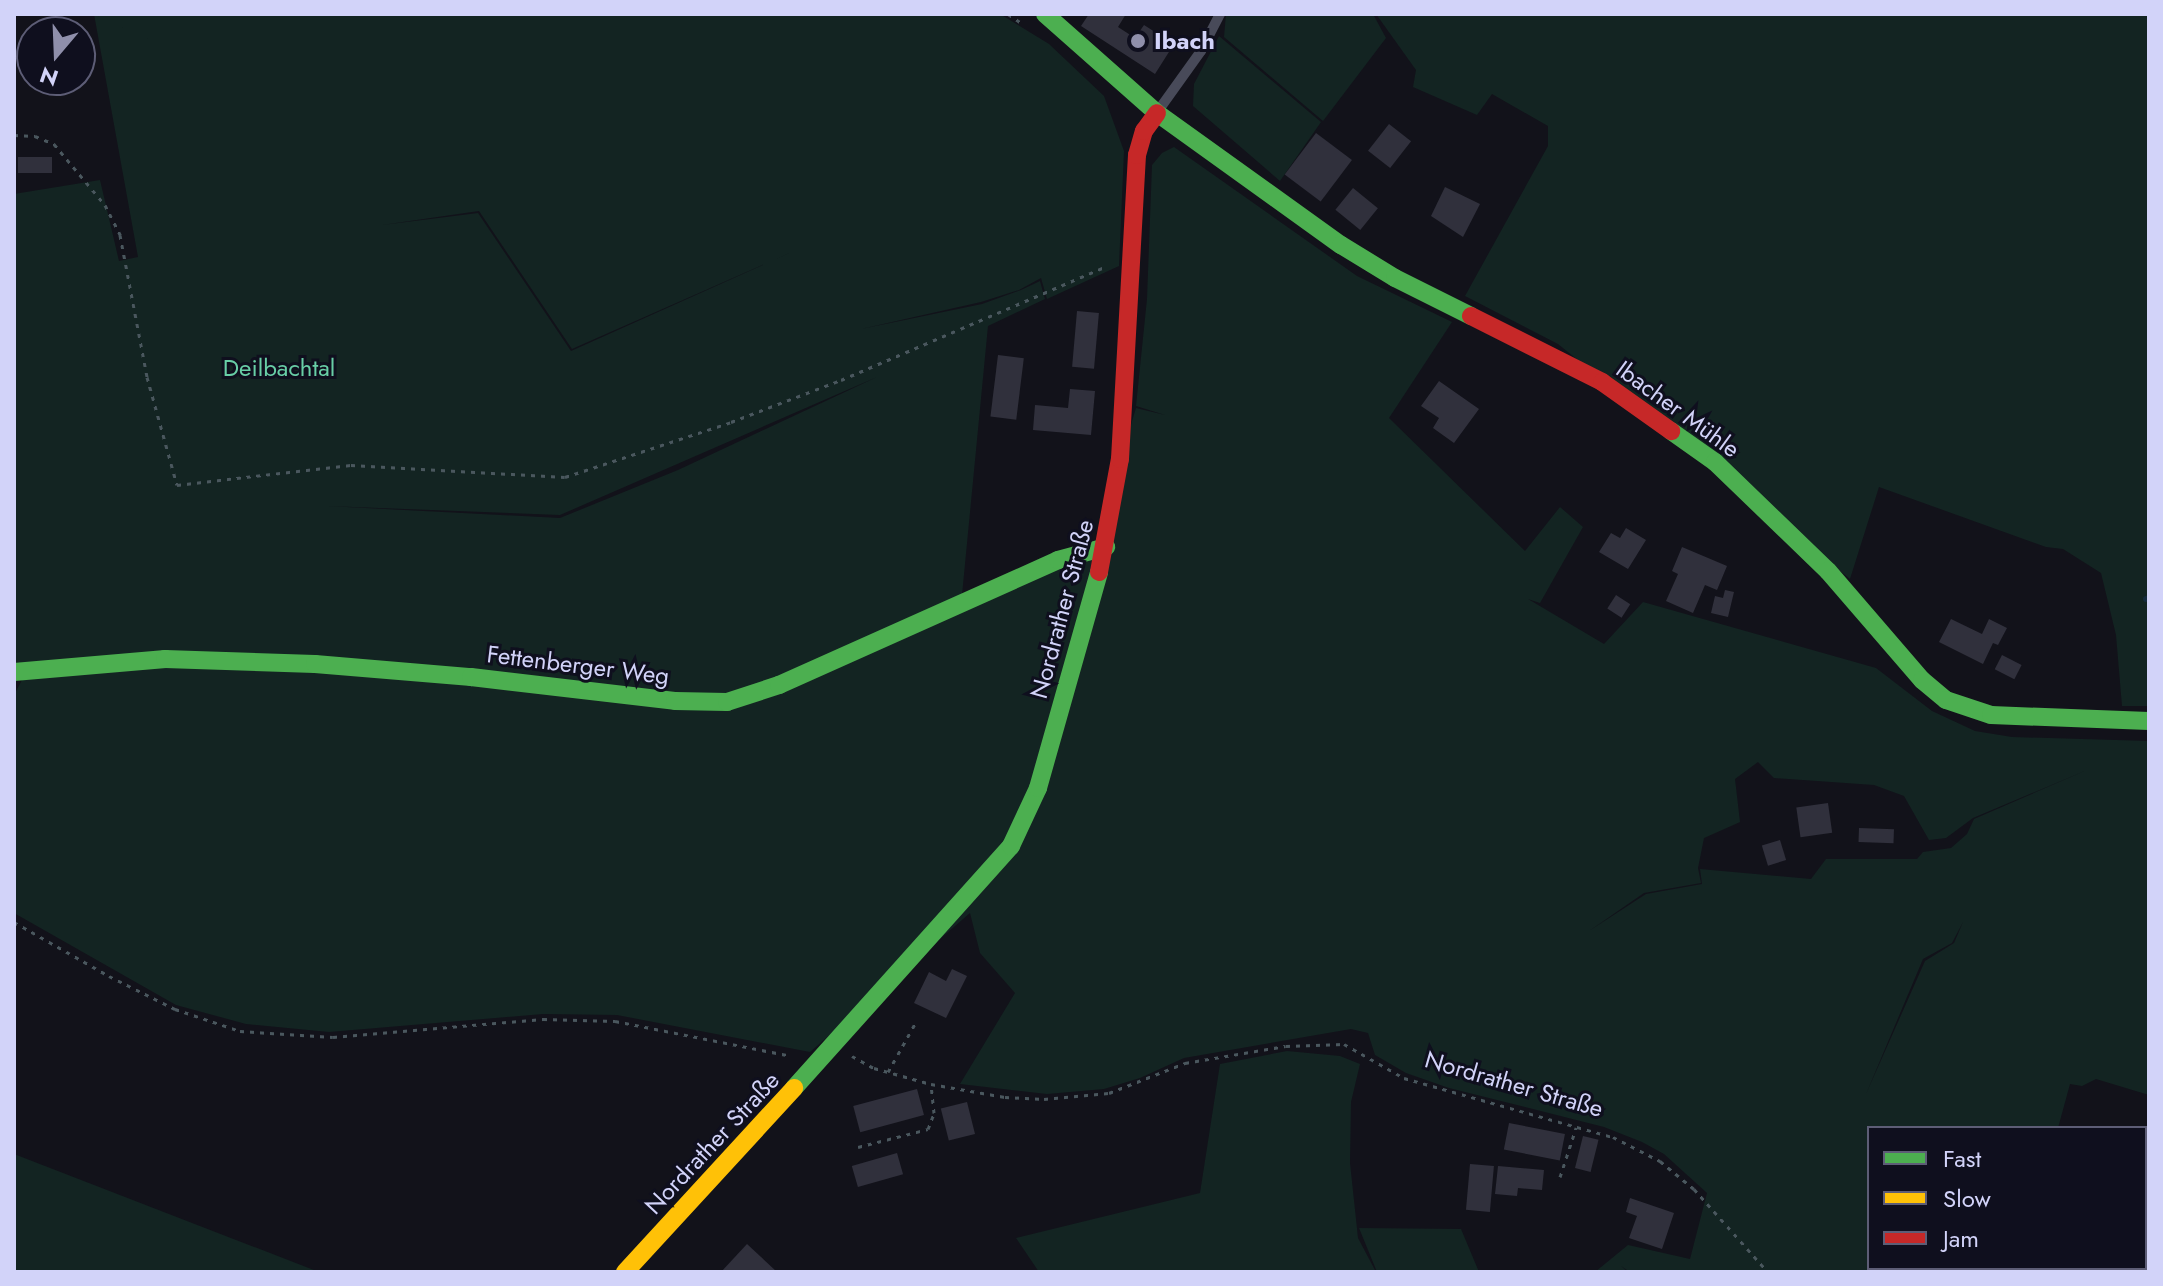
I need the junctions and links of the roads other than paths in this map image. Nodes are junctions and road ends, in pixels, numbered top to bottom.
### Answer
1 (1045, 14) edge
2 (1220, 14) edge
3 (1157, 113) junction
4 (1106, 547) junction
5 (14, 672) edge
6 (2149, 721) edge
7 (625, 1272) edge

1 - 3 main road, Ibacher Mühle
2 - 3 lane
3 - 4 main road, Nordrather Straße
3 - 6 main road, Ibacher Mühle
4 - 5 main road, Fettenberger Weg
4 - 7 main road, Nordrather Straße

